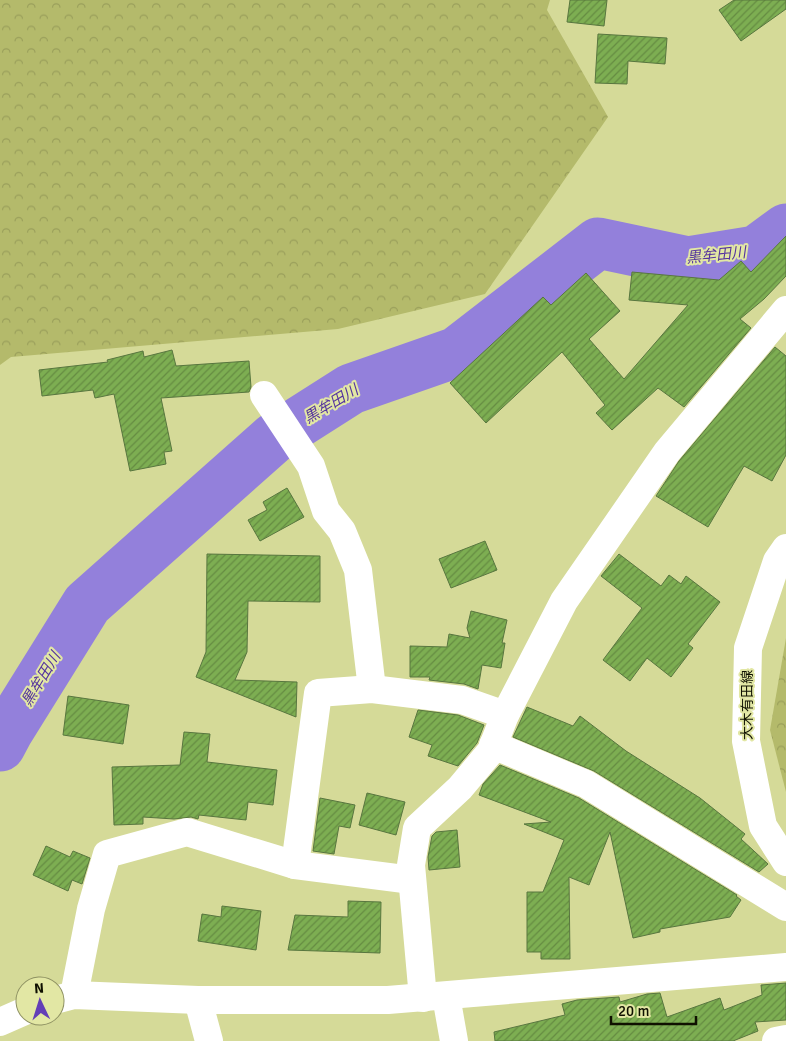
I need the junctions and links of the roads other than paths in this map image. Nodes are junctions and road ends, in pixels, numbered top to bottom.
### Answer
1 (786, 310) edge
2 (270, 403) dead end
3 (786, 548) edge
4 (372, 690) junction
5 (505, 715) junction
6 (493, 745) junction
7 (786, 862) edge
8 (295, 865) junction
9 (412, 880) junction
10 (786, 908) edge
11 (786, 967) edge
12 (434, 997) junction
13 (65, 998) edge
14 (198, 1000) junction
15 (15, 1015) edge
16 (0, 1022) edge
17 (786, 1039) edge
18 (209, 1041) edge
19 (454, 1041) edge
20 (776, 1041) edge

1 - 5 street
2 - 4 street
3 - 7 street, 大木有田線
4 - 5 street
4 - 8 street
5 - 6 street
6 - 9 street
6 - 10 street
8 - 9 street
8 - 13 street
9 - 12 street
11 - 12 street
12 - 14 street
12 - 19 street
13 - 14 street
14 - 18 street
15 - 16 street
17 - 20 street

